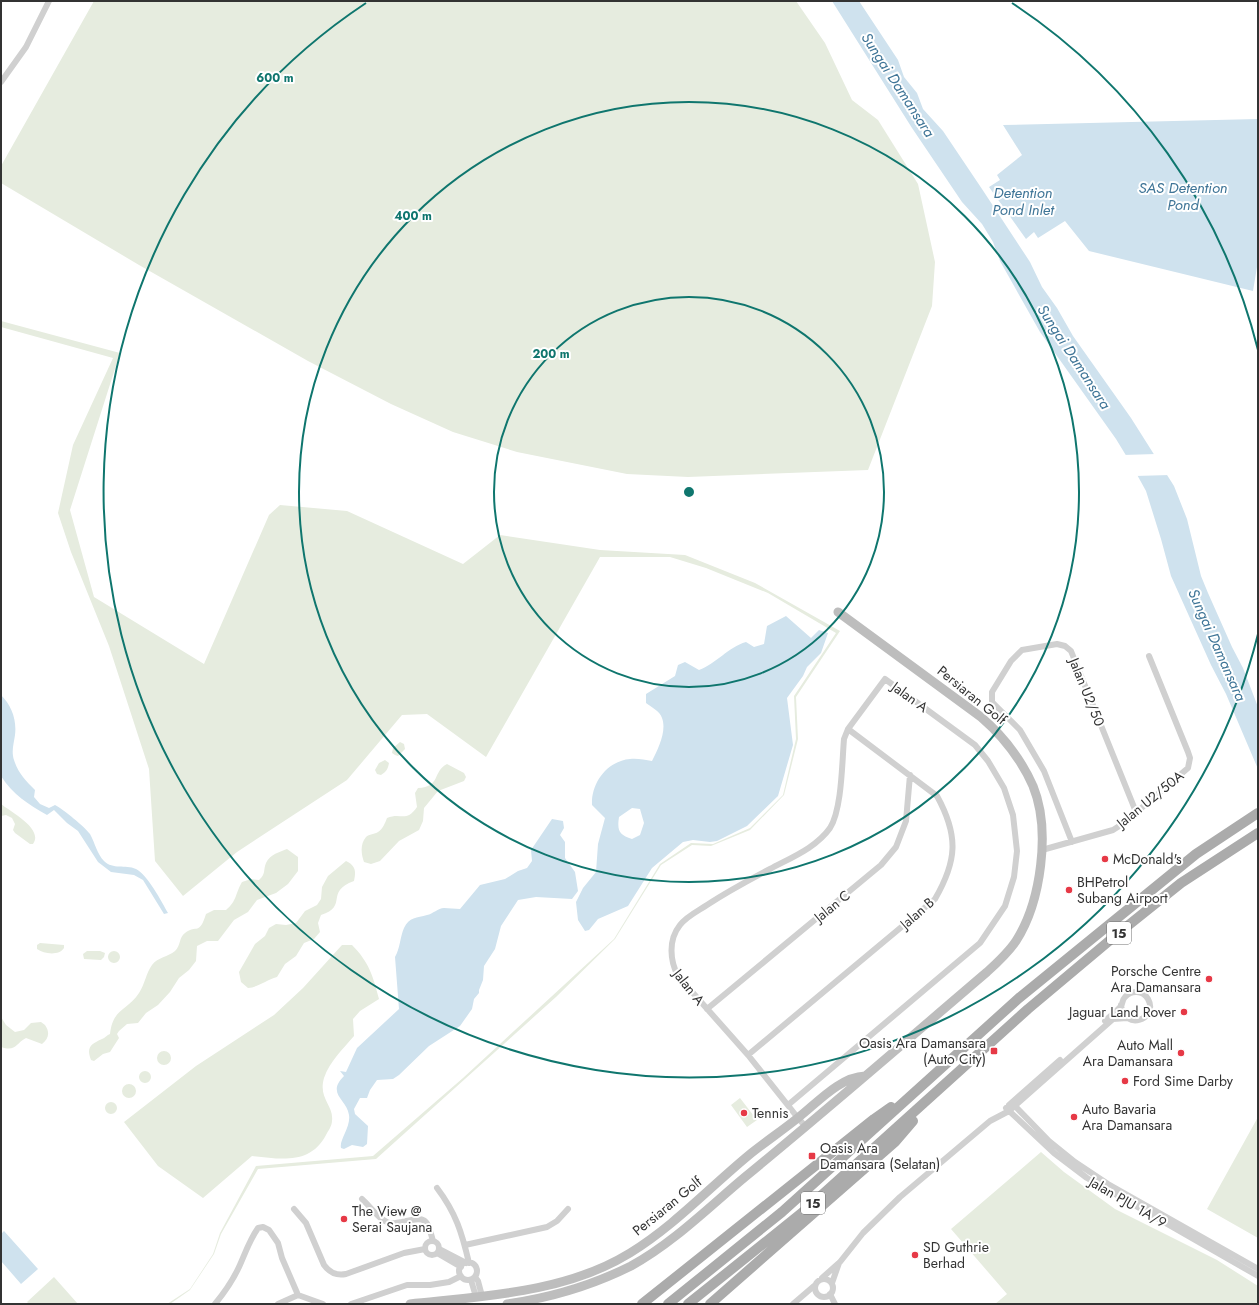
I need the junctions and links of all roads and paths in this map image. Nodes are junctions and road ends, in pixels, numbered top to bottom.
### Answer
1 (49, 1) edge
2 (1, 82) edge
3 (838, 612) dead end
4 (1149, 656) dead end
5 (848, 729) junction
6 (910, 775) junction
7 (1136, 812) junction
8 (1254, 816) edge
9 (1258, 833) edge
10 (1072, 842) junction
11 (1042, 850) junction
12 (1121, 1005) junction
13 (707, 1009) junction
14 (1127, 1018) junction
15 (748, 1055) junction
16 (866, 1076) junction
17 (922, 1087) junction
18 (933, 1096) junction
19 (788, 1104) junction
20 (1013, 1104) junction
21 (1007, 1109) junction
22 (798, 1118) junction
23 (805, 1126) junction
24 (437, 1188) dead end
25 (362, 1199) dead end
26 (568, 1209) dead end
27 (294, 1210) dead end
28 (433, 1241) junction
29 (465, 1245) junction
30 (425, 1249) junction
31 (438, 1251) junction
32 (840, 1262) junction
33 (465, 1264) junction
34 (1258, 1269) edge
35 (587, 1273) junction
36 (461, 1276) junction
37 (1258, 1276) edge
38 (473, 1278) junction
39 (822, 1278) junction
40 (594, 1282) junction
41 (832, 1283) junction
42 (814, 1286) junction
43 (830, 1294) junction
44 (298, 1295) junction
45 (479, 1296) junction
46 (823, 1297) junction
47 (215, 1304) edge
48 (278, 1304) edge
49 (322, 1304) edge
50 (351, 1304) edge
51 (410, 1304) edge
52 (508, 1304) edge
53 (642, 1304) edge
54 (668, 1304) edge
55 (688, 1304) edge
56 (710, 1304) edge
57 (793, 1304) edge
58 (827, 1304) edge
59 (836, 1304) edge

1 - 2 street
3 - 11 street, Persiaran Golf
4 - 7 street, Jalan U2/50A
5 - 6 street, Jalan B
5 - 13 street, Jalan A
5 - 19 street, Jalan A
6 - 13 street, Jalan C
6 - 15 street, Jalan B
7 - 10 street, Jalan U2/50A
7 - 10 street, Jalan U2/50
8 - 17 main road, 15
9 - 18 main road, 15
10 - 11 street, Jalan U2/50A
11 - 16 street, Persiaran Golf
12 - 14 street
12 - 14 street
12 - 20 street
13 - 15 street, Jalan A
14 - 20 street
15 - 19 street, Jalan A
16 - 22 street, Persiaran Golf
16 - 23 street, Persiaran Golf
17 - 53 main road
17 - 54 main road, 15
18 - 55 main road, 15
18 - 56 main road
19 - 22 street, Jalan A
20 - 21 street
20 - 34 street, Jalan PJU 1A/9
21 - 32 street
21 - 37 street, Jalan PJU 1A/9
22 - 23 street, Jalan A
22 - 35 street, Persiaran Golf
23 - 40 street, Persiaran Golf
24 - 29 street
25 - 28 street
26 - 29 street
27 - 30 street
28 - 30 street
28 - 31 street
29 - 33 street
30 - 31 street
31 - 33 street
32 - 39 street
32 - 41 street
33 - 36 street
33 - 38 street
35 - 40 street
35 - 45 street, Persiaran Golf
36 - 38 street
36 - 50 street
38 - 45 street
39 - 41 street
39 - 42 street
40 - 52 street, Persiaran Golf
41 - 43 street
42 - 46 street
42 - 57 street
43 - 46 street
43 - 59 street
44 - 47 street
44 - 48 street
44 - 49 street
45 - 51 street, Persiaran Golf
46 - 58 street

